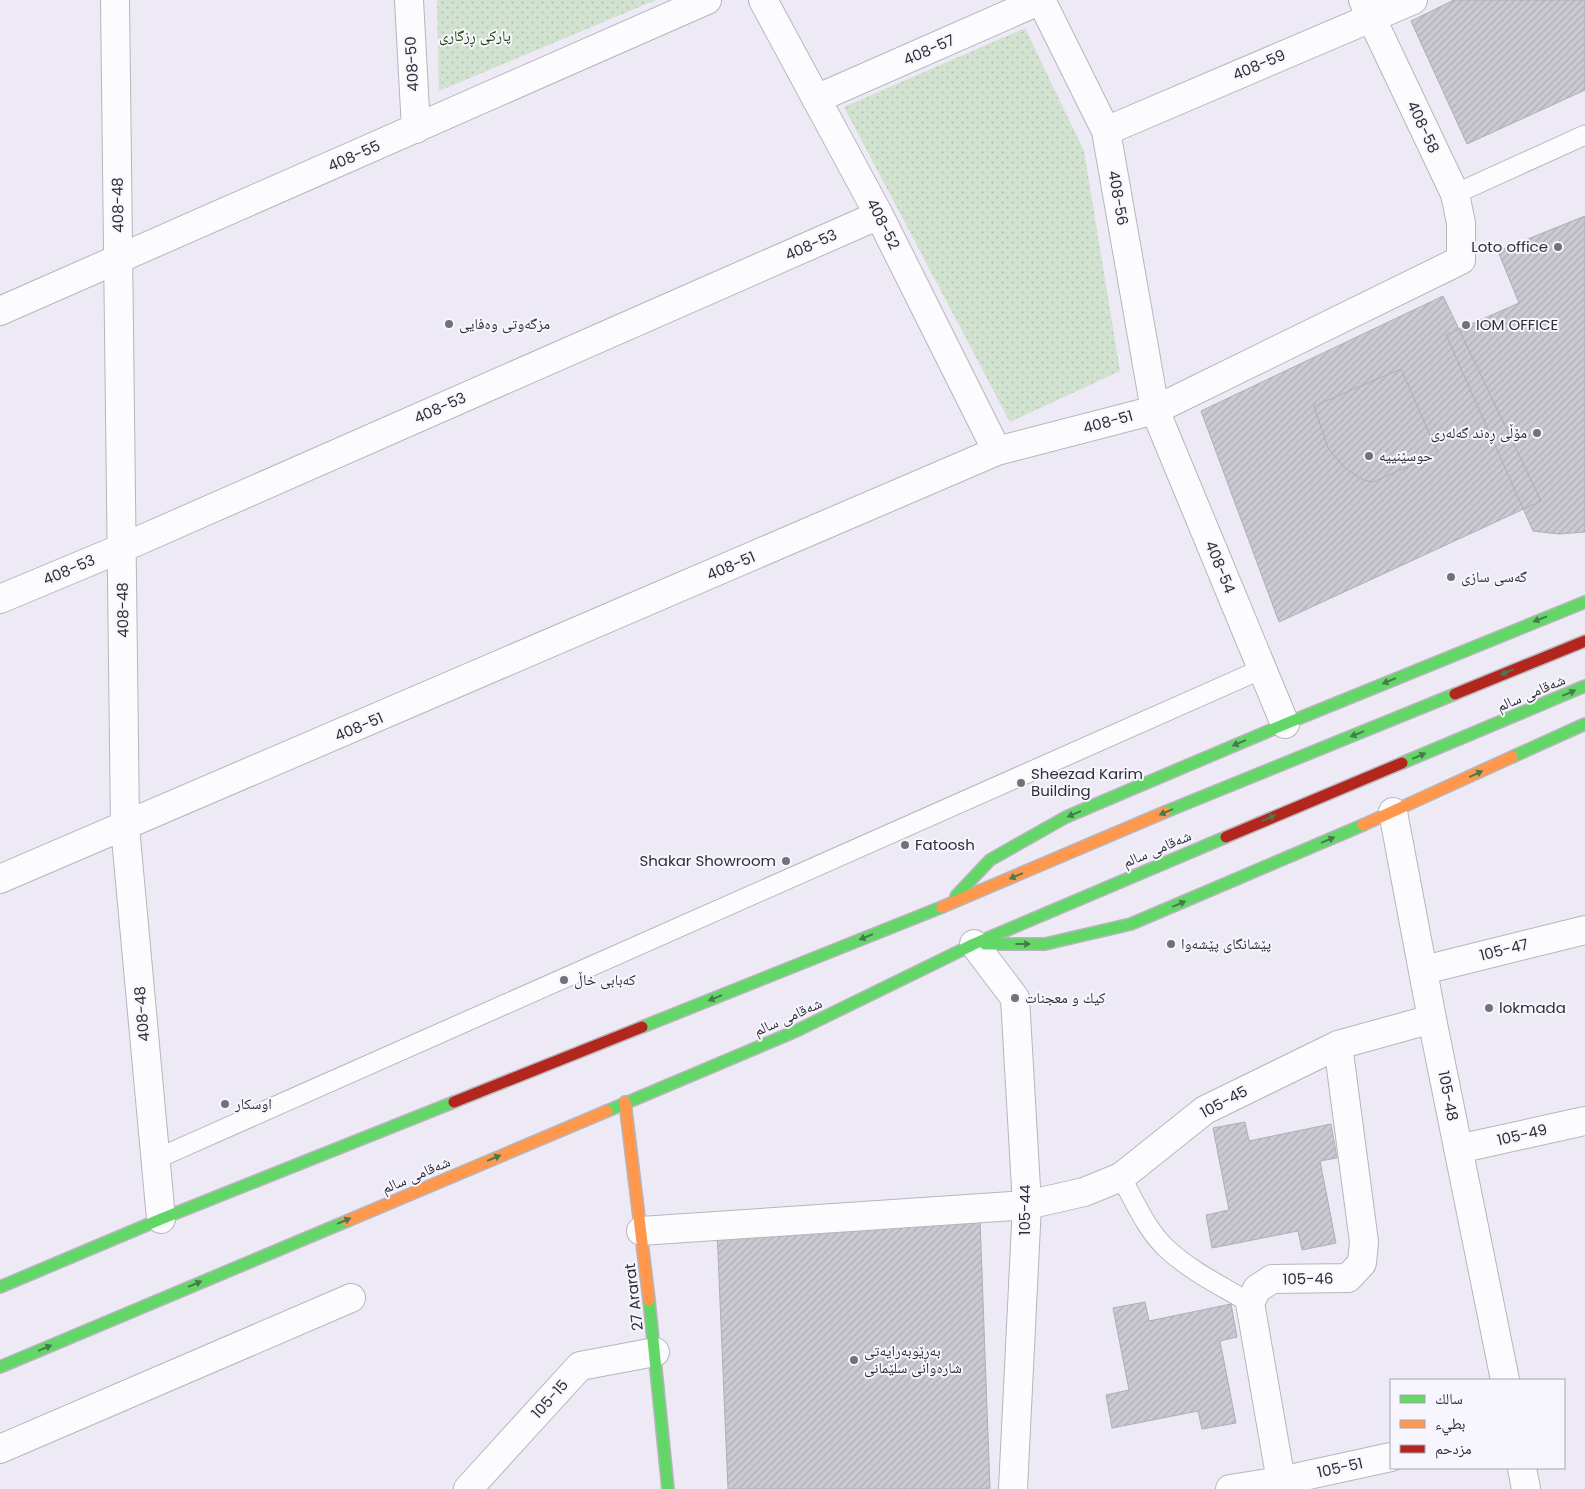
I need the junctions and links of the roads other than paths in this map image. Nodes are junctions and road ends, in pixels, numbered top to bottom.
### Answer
1 (115, 0) edge
2 (409, 0) edge
3 (707, 0) edge
4 (763, 0) edge
5 (1041, 0) edge
6 (1413, 0) edge
7 (1368, 8) edge
8 (816, 99) junction
9 (416, 129) junction
10 (1106, 131) junction
11 (1585, 136) edge
12 (1455, 194) junction
13 (879, 215) junction
14 (118, 260) junction
15 (1461, 260) joint
16 (0, 312) edge
17 (1155, 410) junction
18 (997, 452) junction
19 (122, 548) junction
20 (0, 599) edge
21 (1585, 602) edge
22 (1585, 640) edge
23 (1262, 669) junction
24 (1585, 686) edge
25 (1285, 724) junction
26 (1585, 724) edge
27 (1393, 812) junction
28 (125, 827) junction
29 (0, 879) edge
30 (947, 905) junction
31 (1585, 930) edge
32 (974, 944) junction
33 (1424, 970) junction
34 (1432, 1019) junction
35 (1338, 1045) junction
36 (624, 1102) junction
37 (1585, 1121) edge
38 (1458, 1150) junction
39 (156, 1159) junction
40 (1121, 1177) junction
41 (1027, 1205) junction
42 (161, 1219) junction
43 (641, 1231) junction
44 (1, 1283) edge
45 (350, 1298) dead end
46 (1250, 1303) junction
47 (656, 1352) junction
48 (0, 1366) edge
49 (1505, 1379) edge
50 (0, 1449) edge
51 (1390, 1457) edge
52 (1522, 1469) edge
53 (1281, 1481) junction
54 (468, 1489) edge
55 (668, 1489) edge
56 (1013, 1489) edge
57 (1230, 1489) edge
58 (1526, 1489) edge

1 - 14 street, 408-48
2 - 9 street, 408-50
3 - 9 street, 408-55
4 - 8 street, 408-52
5 - 8 street, 408-57
5 - 10 street, 408-56
6 - 7 street, 408-59
7 - 10 street, 408-59
7 - 12 street, 408-58
8 - 13 street, 408-52
9 - 14 street, 408-55
10 - 17 street, 408-56
11 - 12 lane
12 - 15 street, 408-58
13 - 18 street, 408-52
13 - 19 street, 408-53
14 - 16 street, 408-55
14 - 19 street, 408-48
15 - 17 street, 408-51
17 - 18 street, 408-51
17 - 23 street, 408-54
18 - 28 street, 408-51
19 - 20 street, 408-53
19 - 28 street, 408-48
21 -> 25 main road
22 -> 30 main road, شەقامی سالم
23 - 25 street, 408-54
23 - 39 lane
32 -> 24 main road, شەقامی سالم
25 -> 30 main road
27 -> 26 main road
32 -> 27 main road
27 - 33 street, 105-48
28 - 29 street, 408-51
28 - 39 street, 408-48
30 -> 42 main road, شەقامی سالم
31 - 33 street, 105-47
32 - 36 main road, شەقامی سالم
32 - 41 street, 105-44
33 - 34 street, 105-48
34 - 35 street, 105-45
34 - 38 street, 105-48
35 - 40 street, 105-45
35 - 46 street, 105-46
36 - 43 main road, 27 Ararat
48 -> 36 main road, شەقامی سالم
37 - 38 street, 105-49
38 - 49 street, 105-48
39 - 42 street, 408-48
40 - 41 street, 105-45
40 - 46 lane
41 - 43 street, 105-45
41 - 56 street, 105-44
42 - 44 main road, شەقامی سالم
43 - 47 main road, 27 Ararat
45 - 50 street
46 - 53 street
47 - 54 street, 105-15
47 - 55 main road, 27 Ararat
51 - 53 street, 105-51
52 - 58 street
53 - 57 street, 105-51

